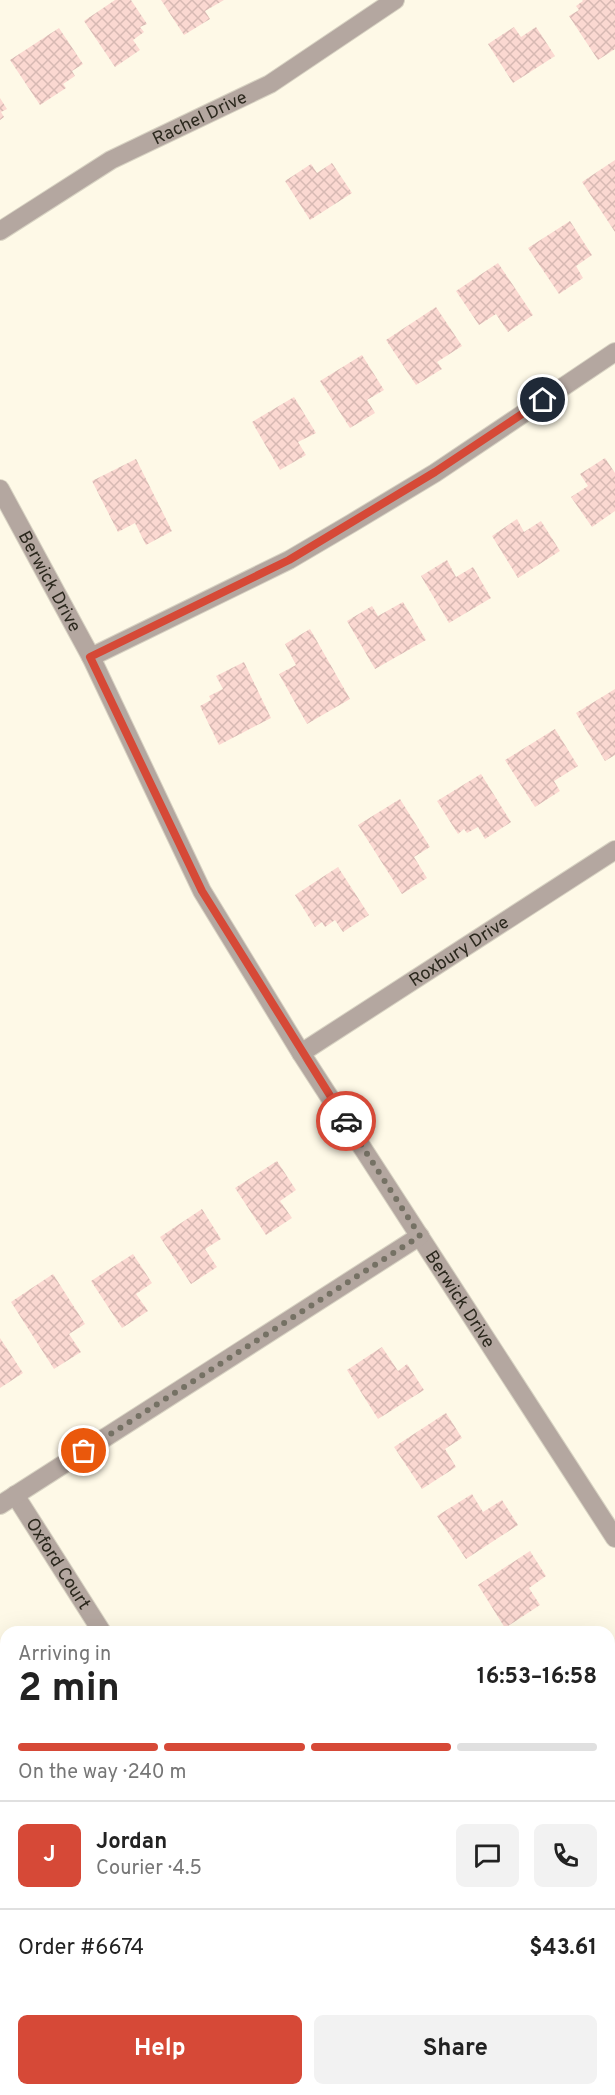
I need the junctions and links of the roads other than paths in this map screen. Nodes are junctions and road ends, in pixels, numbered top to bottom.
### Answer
1 (394, 0) edge
2 (0, 231) edge
3 (615, 352) edge
4 (0, 489) edge
5 (90, 657) junction
6 (615, 850) edge
7 (301, 1053) junction
8 (420, 1236) junction
9 (8, 1500) edge
10 (615, 1538) edge
11 (98, 1626) edge

1 - 2 street, Rachel Drive
3 - 5 street
4 - 5 street, Berwick Drive
5 - 7 street, Berwick Drive
6 - 7 street, Roxbury Drive
7 - 8 street, Berwick Drive
8 - 9 street
8 - 10 street, Berwick Drive
9 - 11 street, Oxford Court

